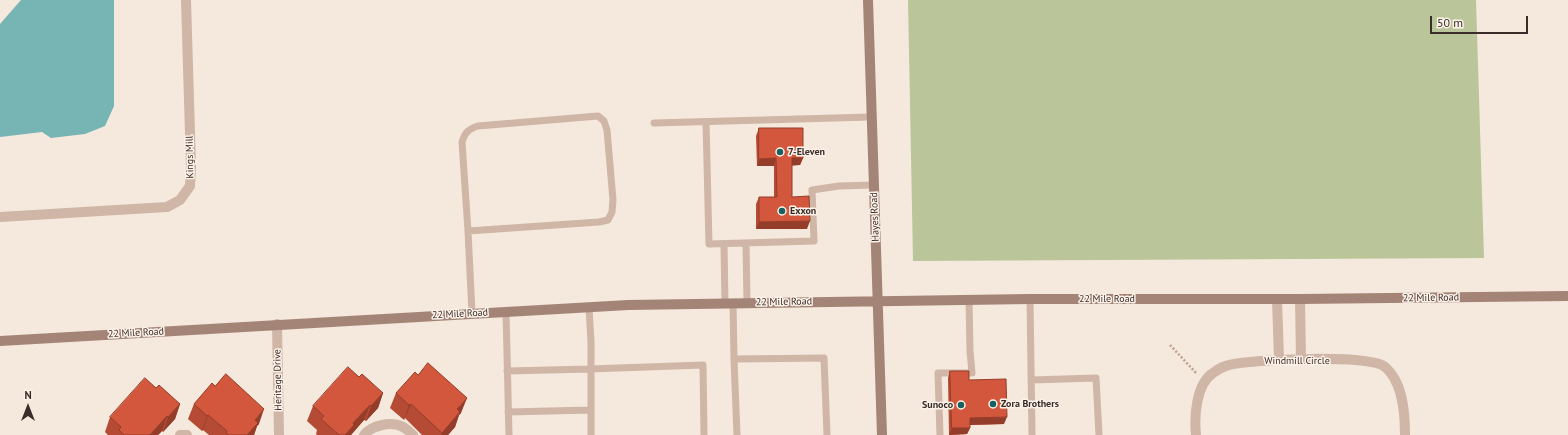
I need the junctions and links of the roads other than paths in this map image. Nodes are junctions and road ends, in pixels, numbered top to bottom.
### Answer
1 (186, 0) edge
2 (868, 0) edge
3 (871, 117) junction
4 (706, 122) junction
5 (654, 123) dead end
6 (874, 185) junction
7 (0, 217) edge
8 (468, 231) junction
9 (746, 243) junction
10 (724, 244) junction
11 (1568, 296) edge
12 (1030, 299) junction
13 (1277, 299) junction
14 (1300, 299) junction
15 (969, 300) junction
16 (878, 301) junction
17 (747, 302) junction
18 (729, 303) junction
19 (589, 307) junction
20 (506, 312) junction
21 (472, 313) junction
22 (277, 324) junction
23 (0, 340) edge
24 (734, 359) junction
25 (1279, 359) junction
26 (1301, 359) junction
27 (590, 369) junction
28 (507, 371) junction
29 (1031, 380) junction
30 (591, 410) junction
31 (508, 412) junction
32 (180, 435) edge
33 (187, 435) edge
34 (279, 435) edge
35 (364, 435) edge
36 (413, 435) edge
37 (509, 435) edge
38 (591, 435) edge
39 (704, 435) edge
40 (737, 435) edge
41 (827, 435) edge
42 (882, 435) edge
43 (940, 435) edge
44 (1032, 435) edge
45 (1099, 435) edge
46 (1196, 435) edge
47 (1405, 435) edge

1 - 7 street, Kings Mill
2 - 3 street, Hayes Road
3 - 4 lane
3 - 6 street, Hayes Road
4 - 5 lane
4 - 10 lane
6 - 9 lane
6 - 16 street, Hayes Road
8 - 8 lane
8 - 21 lane
9 - 10 lane
9 - 17 lane
10 - 18 lane
11 - 14 street, 22 Mile Road
12 - 13 street, 22 Mile Road
12 - 15 street, 22 Mile Road
12 - 29 lane
13 - 14 street, 22 Mile Road
13 - 25 street
14 - 26 street
15 - 16 street, 22 Mile Road
15 - 43 lane
16 - 17 street, 22 Mile Road
16 - 42 street, Hayes Road
17 - 18 street, 22 Mile Road
18 - 19 street, 22 Mile Road
18 - 24 lane
19 - 20 street, 22 Mile Road
19 - 27 lane
20 - 21 street, 22 Mile Road
20 - 28 lane
21 - 22 street, 22 Mile Road
22 - 23 street, 22 Mile Road
22 - 34 street, Heritage Drive
24 - 40 lane
24 - 41 lane
25 - 26 street, Windmill Circle
25 - 46 street, Windmill Circle
26 - 47 street, Windmill Circle
27 - 28 lane
27 - 30 lane
27 - 39 lane
28 - 31 lane
29 - 44 lane
29 - 45 lane
30 - 31 lane
30 - 38 lane
31 - 37 lane
32 - 33 street
35 - 36 street

